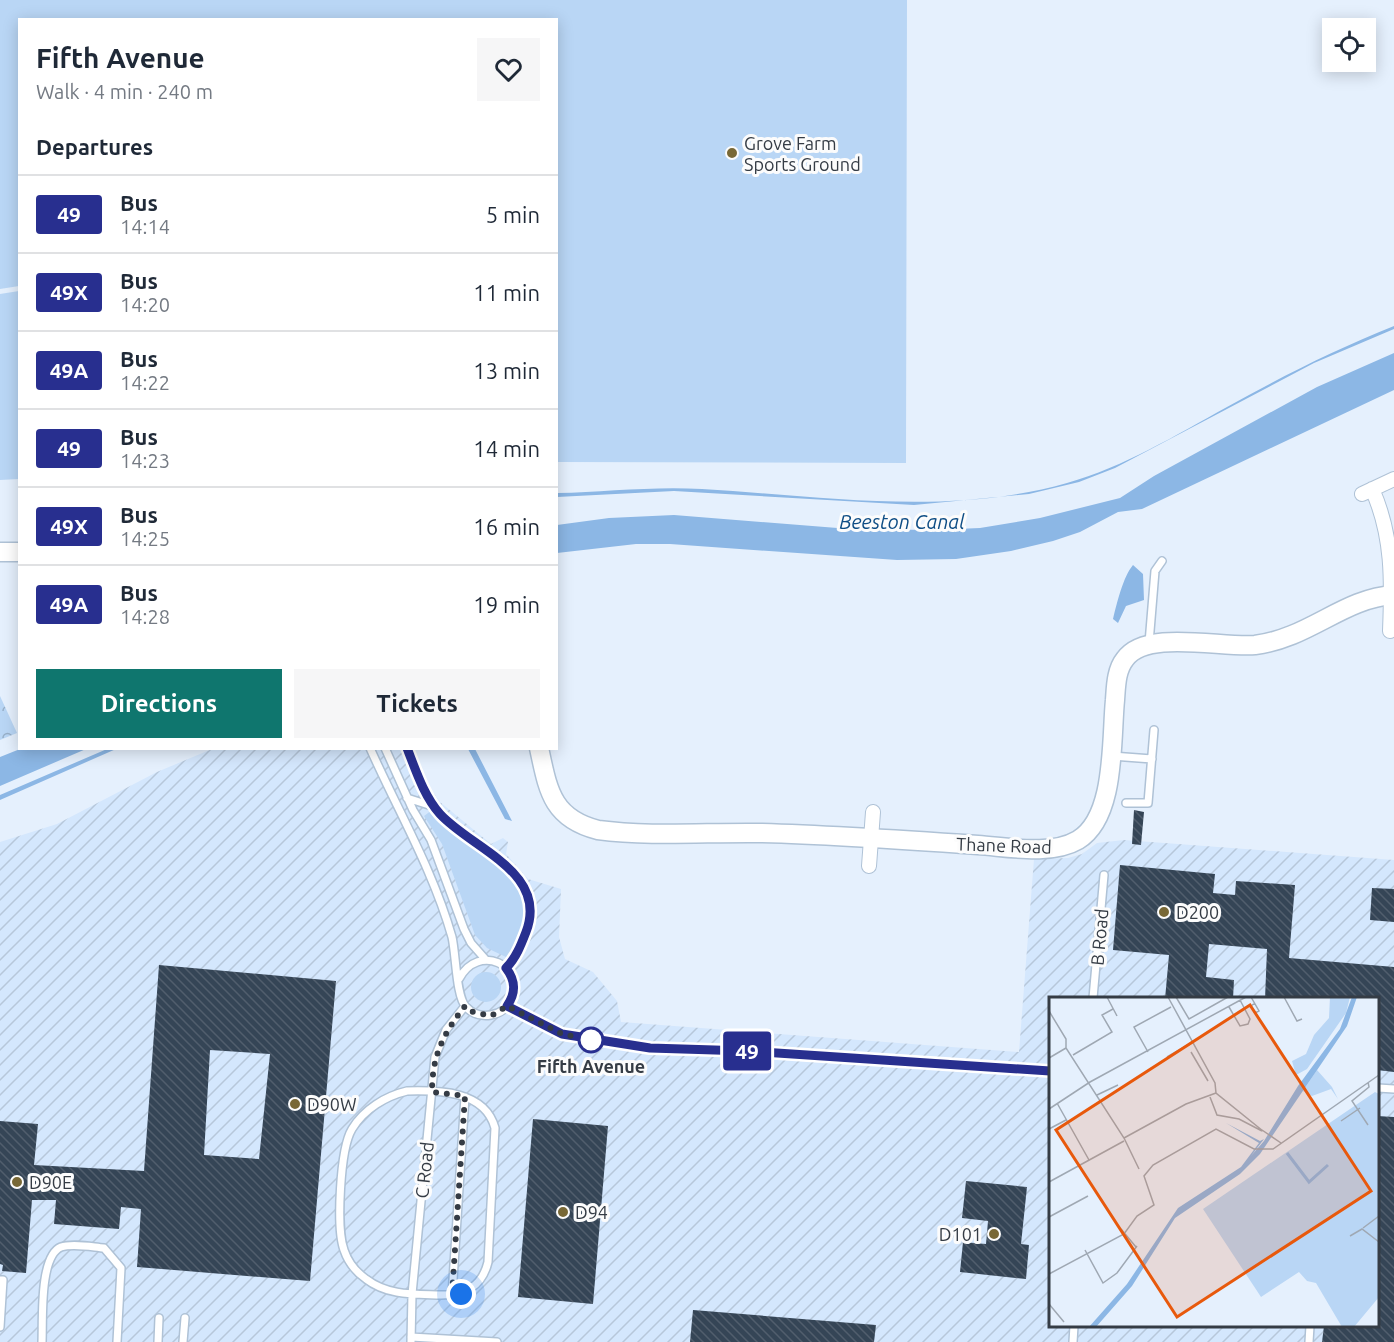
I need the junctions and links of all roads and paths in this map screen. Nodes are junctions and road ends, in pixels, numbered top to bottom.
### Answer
1 (1394, 479) edge
2 (0, 552) edge
3 (18, 552) edge
4 (1162, 561) dead end
5 (1393, 595) edge
6 (1390, 631) dead end
7 (1149, 644) junction
8 (1154, 730) dead end
9 (371, 750) edge
10 (386, 750) edge
11 (407, 750) edge
12 (539, 750) edge
13 (1110, 755) junction
14 (1152, 759) junction
15 (407, 798) junction
16 (1126, 803) dead end
17 (435, 807) junction
18 (873, 812) dead end
19 (871, 838) junction
20 (869, 866) dead end
21 (1104, 875) dead end
22 (486, 960) junction
23 (506, 968) junction
24 (459, 979) junction
25 (1093, 997) edge
26 (465, 1006) junction
27 (507, 1006) junction
28 (1049, 1071) edge
29 (1379, 1088) edge
30 (1394, 1089) edge
31 (432, 1092) junction
32 (465, 1096) junction
33 (0, 1280) edge
34 (412, 1294) junction
35 (452, 1295) junction
36 (159, 1317) dead end
37 (185, 1318) dead end
38 (0, 1327) edge
39 (1074, 1327) edge
40 (1310, 1327) edge
41 (411, 1340) edge
42 (42, 1342) edge
43 (117, 1342) edge
44 (158, 1342) edge
45 (183, 1342) edge
46 (497, 1342) edge
47 (1073, 1342) edge
48 (1309, 1342) edge

1 - 5 street
2 - 3 street
4 - 7 lane
5 - 6 street
5 - 7 street
7 - 13 street, Thane Road
8 - 14 lane
9 - 24 lane
10 - 15 lane
11 - 17 lane
12 - 19 street, Thane Road
13 - 14 lane
13 - 19 street, Thane Road
14 - 16 lane
15 - 17 lane
15 - 22 lane
17 - 23 lane
18 - 19 street
19 - 20 street
21 - 25 lane, B Road
22 - 23 lane
22 - 24 lane
23 - 27 lane
24 - 26 lane
26 - 27 lane
26 - 31 lane, C Road
27 - 28 lane
29 - 30 lane
31 - 32 lane
31 - 34 lane, C Road
31 - 34 lane
32 - 35 lane
32 - 35 lane
33 - 38 lane
34 - 35 lane
34 - 41 lane, C Road
36 - 44 lane
37 - 45 lane
39 - 47 lane
40 - 48 lane
41 - 46 lane
42 - 43 lane

